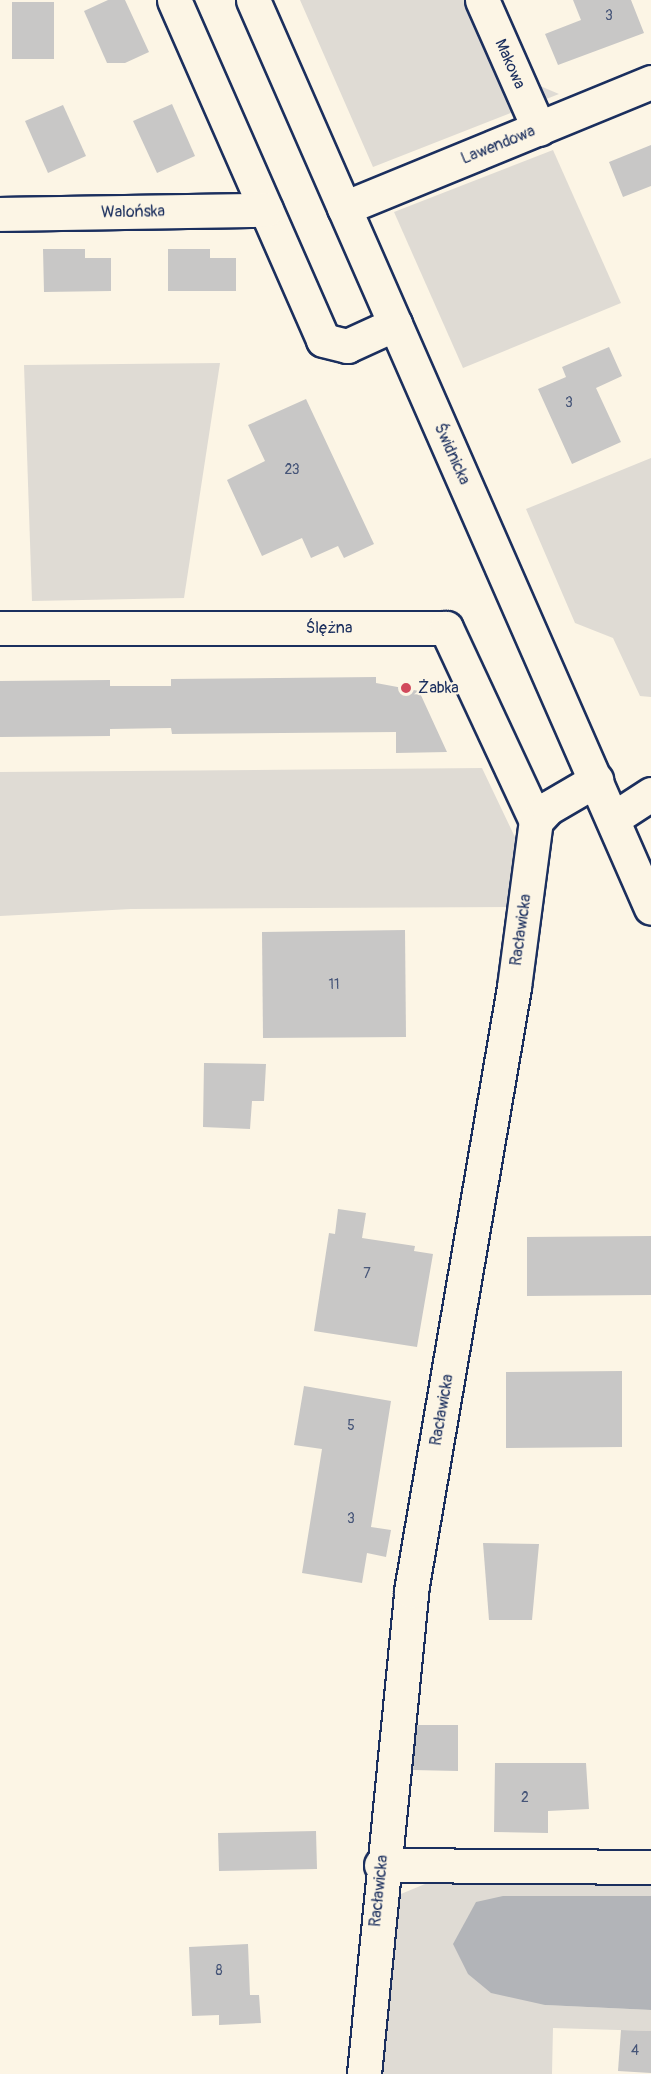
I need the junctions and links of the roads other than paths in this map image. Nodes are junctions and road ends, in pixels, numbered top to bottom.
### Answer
1 (174, 0) edge
2 (253, 0) edge
3 (482, 0) edge
4 (651, 82) edge
5 (538, 129) junction
6 (344, 208) junction
7 (266, 210) junction
8 (0, 214) edge
9 (395, 324) junction
10 (0, 628) edge
11 (596, 780) junction
12 (651, 794) edge
13 (614, 818) junction
14 (536, 820) junction
15 (651, 908) edge
16 (381, 1865) junction
17 (651, 1867) edge
18 (364, 2074) edge

1 - 7 street
2 - 6 street, Świdnicka
3 - 5 street, Makowa
4 - 5 street, Lawendowa
5 - 6 street, Lawendowa
6 - 9 street, Świdnicka
7 - 8 street, Walońska
7 - 9 street
9 - 11 street, Świdnicka
10 - 14 street, Ślężna
11 - 13 street, Świdnicka
11 - 14 street
12 - 13 street
13 - 15 street, Świdnicka
14 - 16 street, Racławicka
16 - 17 street
16 - 18 street, Racławicka

